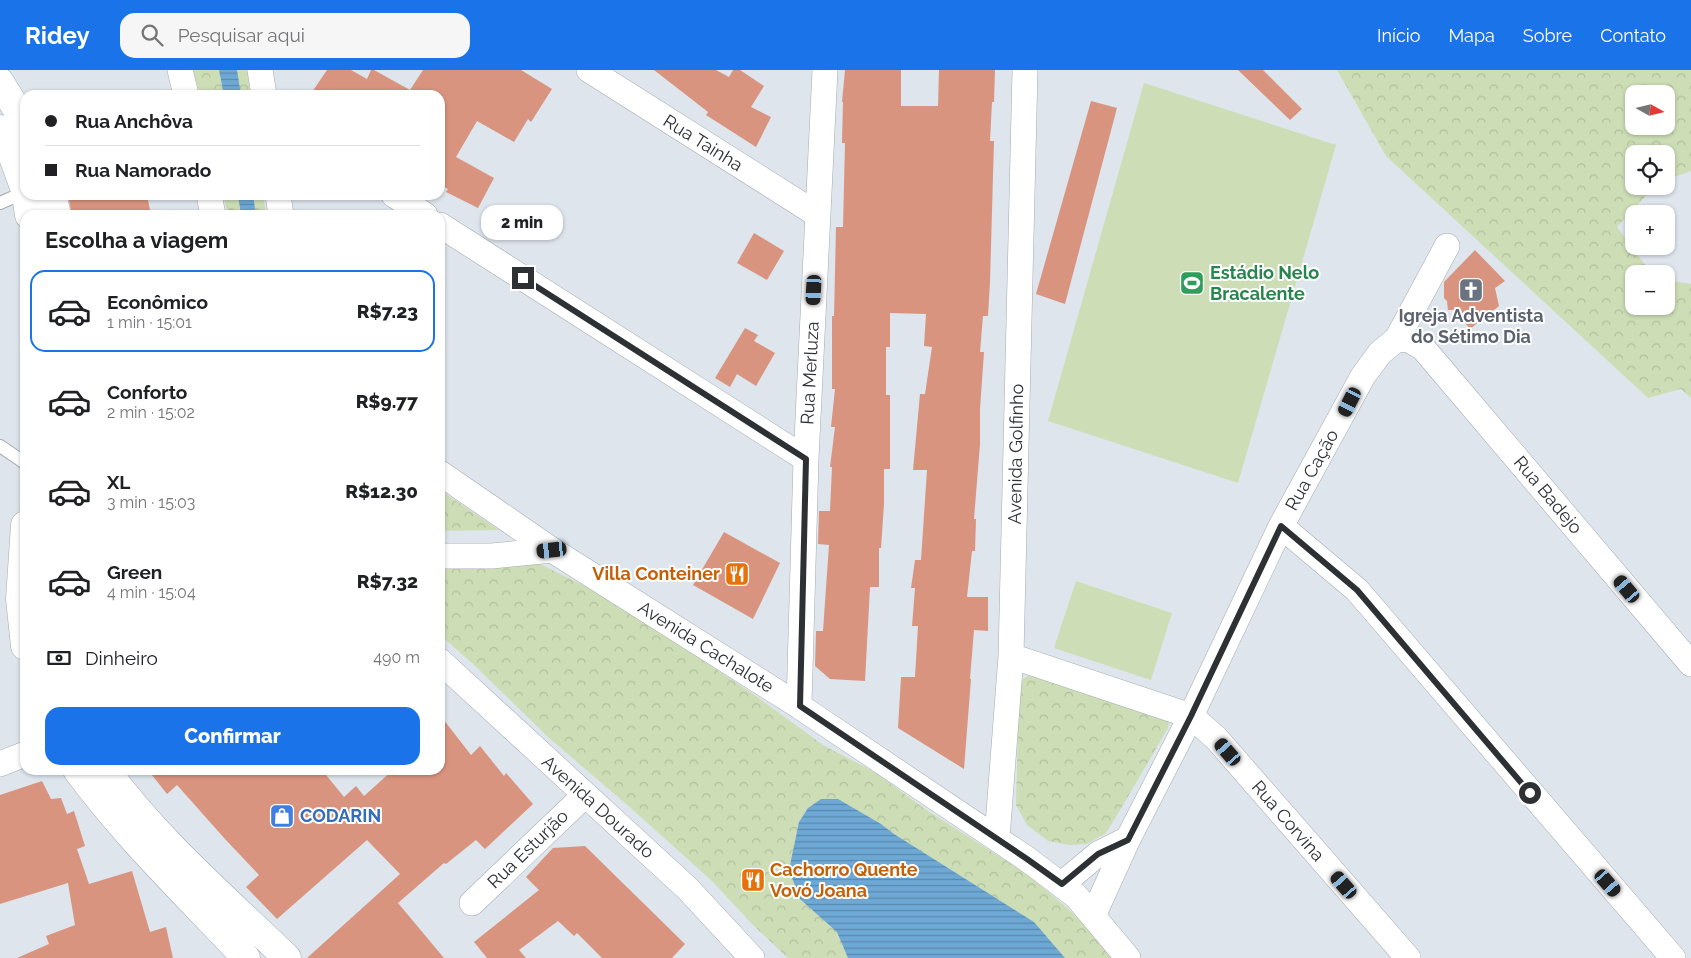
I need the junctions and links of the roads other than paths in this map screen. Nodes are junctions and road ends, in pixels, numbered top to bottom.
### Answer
1 (180, 70) edge
2 (260, 70) edge
3 (825, 70) edge
4 (1025, 70) edge
5 (602, 73) edge
6 (0, 82) edge
7 (185, 90) edge
8 (263, 90) edge
9 (20, 117) edge
10 (0, 129) edge
11 (20, 178) edge
12 (20, 194) edge
13 (402, 200) edge
14 (0, 203) edge
15 (417, 210) edge
16 (818, 216) junction
17 (445, 228) edge
18 (1447, 246) dead end
19 (1397, 339) junction
20 (0, 446) edge
21 (806, 459) junction
22 (20, 460) edge
23 (445, 476) edge
24 (1281, 526) junction
25 (552, 550) junction
26 (445, 556) edge
27 (1011, 656) junction
28 (1691, 664) edge
29 (445, 666) edge
30 (800, 706) junction
31 (1191, 716) junction
32 (20, 756) edge
33 (0, 764) edge
34 (81, 775) edge
35 (110, 775) edge
36 (585, 795) junction
37 (997, 838) junction
38 (1128, 840) junction
39 (1062, 884) junction
40 (472, 903) dead end
41 (1093, 916) junction
42 (743, 955) edge
43 (281, 956) edge
44 (246, 958) edge
45 (1128, 958) edge
46 (1408, 958) edge
47 (1673, 958) edge

1 - 7 street
2 - 8 street
3 - 16 street, Rua Merluza
4 - 27 street, Avenida Golfinho
5 - 16 street, Rua Tainha
6 - 9 main road
10 - 11 main road
12 - 14 lane
13 - 15 street
16 - 21 street, Rua Merluza
17 - 21 street
18 - 19 street, Rua Cação
19 - 24 street, Rua Cação
19 - 28 street, Rua Badejo
20 - 22 lane
21 - 30 street, Rua Merluza
23 - 25 street, Avenida Cachalote
24 - 31 street, Rua Cação
24 - 47 street
25 - 26 street
25 - 30 street, Avenida Cachalote
27 - 31 street, Rua Corvina
27 - 37 street, Avenida Golfinho
29 - 36 street, Avenida Dourado
30 - 37 street, Avenida Cachalote
31 - 38 street, Rua Cação
31 - 46 street, Rua Corvina
32 - 33 street
34 - 44 main road
35 - 43 main road
36 - 40 street, Rua Esturjão
36 - 42 street, Avenida Dourado
37 - 39 street, Avenida Cachalote
38 - 39 street
38 - 41 street, Rua Cação
39 - 41 street, Avenida Cachalote
41 - 45 street, Avenida Cachalote

